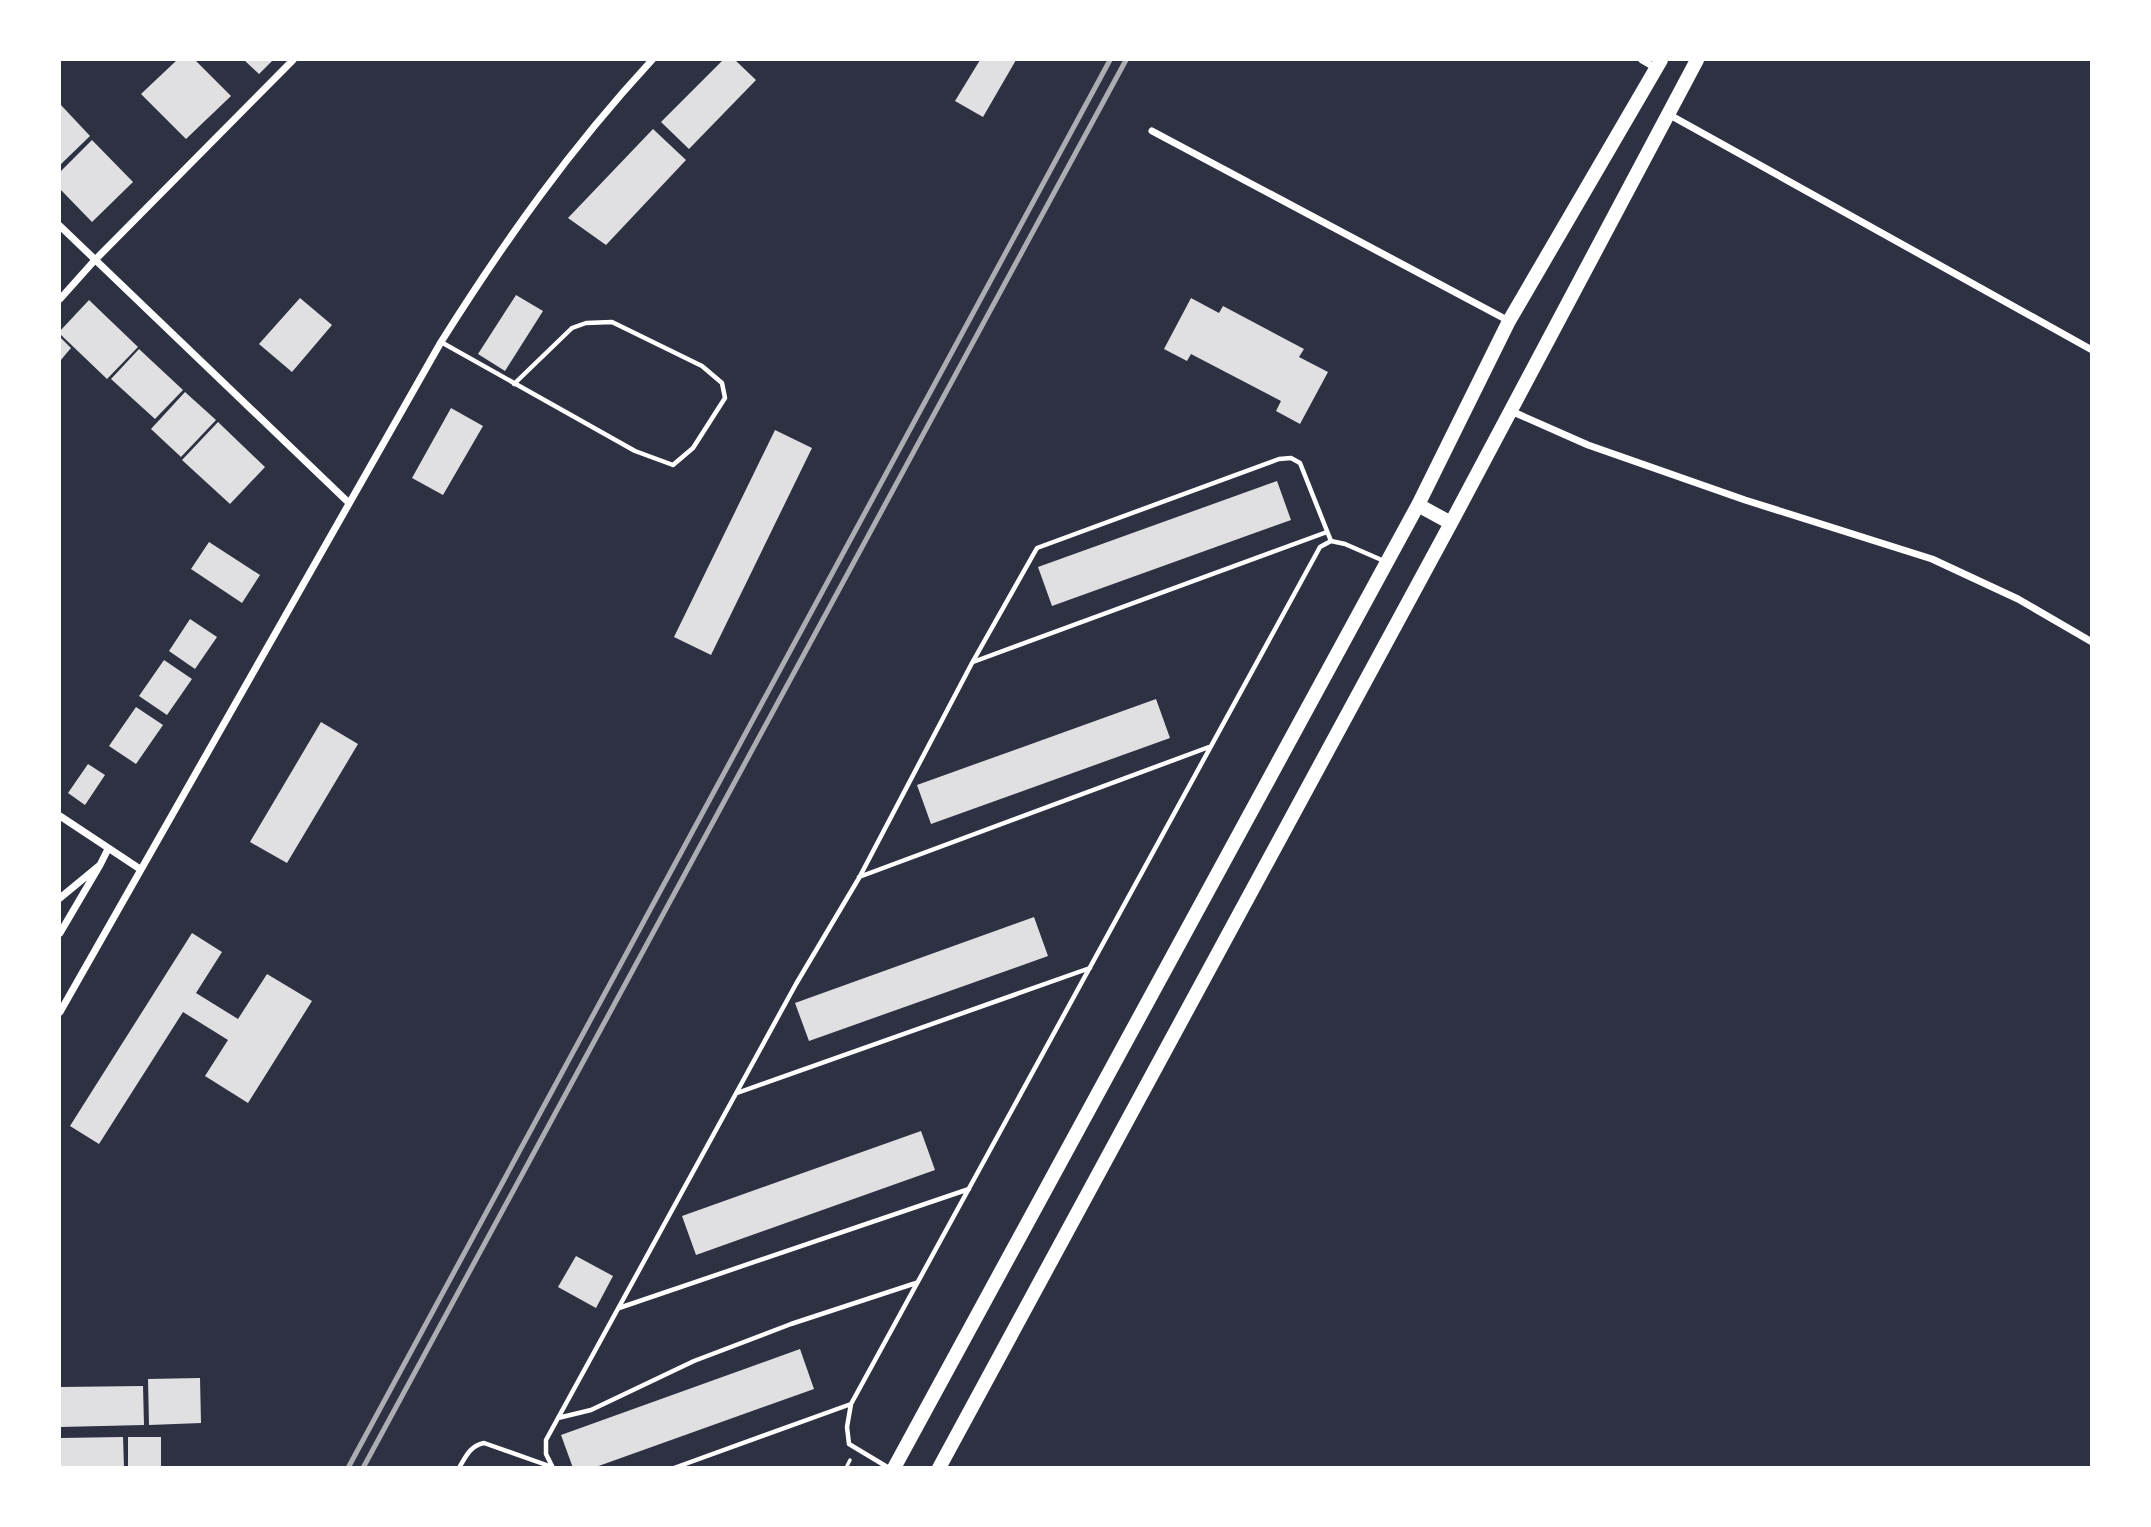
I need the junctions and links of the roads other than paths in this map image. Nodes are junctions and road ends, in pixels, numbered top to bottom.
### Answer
1 (293, 60) edge
2 (652, 60) edge
3 (1642, 60) edge
4 (1697, 60) edge
5 (1658, 64) edge
6 (1667, 114) junction
7 (1152, 131) dead end
8 (60, 226) edge
9 (94, 261) junction
10 (60, 299) edge
11 (1509, 321) junction
12 (441, 342) junction
13 (2091, 350) edge
14 (514, 384) junction
15 (1510, 411) junction
16 (349, 503) junction
17 (1418, 505) junction
18 (1451, 523) junction
19 (1327, 532) junction
20 (1331, 541) junction
21 (1387, 563) junction
22 (2091, 642) edge
23 (972, 663) junction
24 (1210, 747) junction
25 (60, 816) edge
26 (108, 849) junction
27 (100, 865) junction
28 (140, 870) junction
29 (859, 878) junction
30 (60, 898) edge
31 (60, 933) edge
32 (1090, 968) junction
33 (60, 1013) edge
34 (736, 1094) junction
35 (969, 1189) junction
36 (917, 1283) junction
37 (618, 1308) junction
38 (851, 1404) junction
39 (558, 1418) junction
40 (553, 1467) edge
41 (459, 1468) edge
42 (674, 1468) edge
43 (889, 1468) edge
44 (894, 1468) edge
45 (939, 1468) edge

1 - 9 street
2 - 12 street
3 - 5 street
4 - 6 main road
5 - 11 main road
6 - 13 street
6 - 15 main road
7 - 11 street
8 - 9 street
9 - 10 street
9 - 16 street
11 - 17 main road
12 - 14 lane
12 - 16 street
14 - 14 lane
15 - 18 main road
15 - 22 street
16 - 28 street
17 - 18 main road
17 - 21 main road
18 - 45 main road
19 - 20 lane
19 - 23 lane
19 - 23 lane
20 - 21 lane
20 - 24 lane
21 - 44 main road
23 - 29 lane
24 - 29 lane
24 - 32 lane
25 - 26 street
26 - 27 street
26 - 28 street
27 - 30 street
27 - 31 street
28 - 33 street
29 - 34 lane
32 - 34 lane
32 - 35 lane
34 - 37 lane
35 - 36 lane
35 - 37 lane
36 - 38 lane
36 - 39 lane
37 - 39 lane
38 - 42 lane
38 - 43 lane
39 - 40 lane
40 - 41 lane

